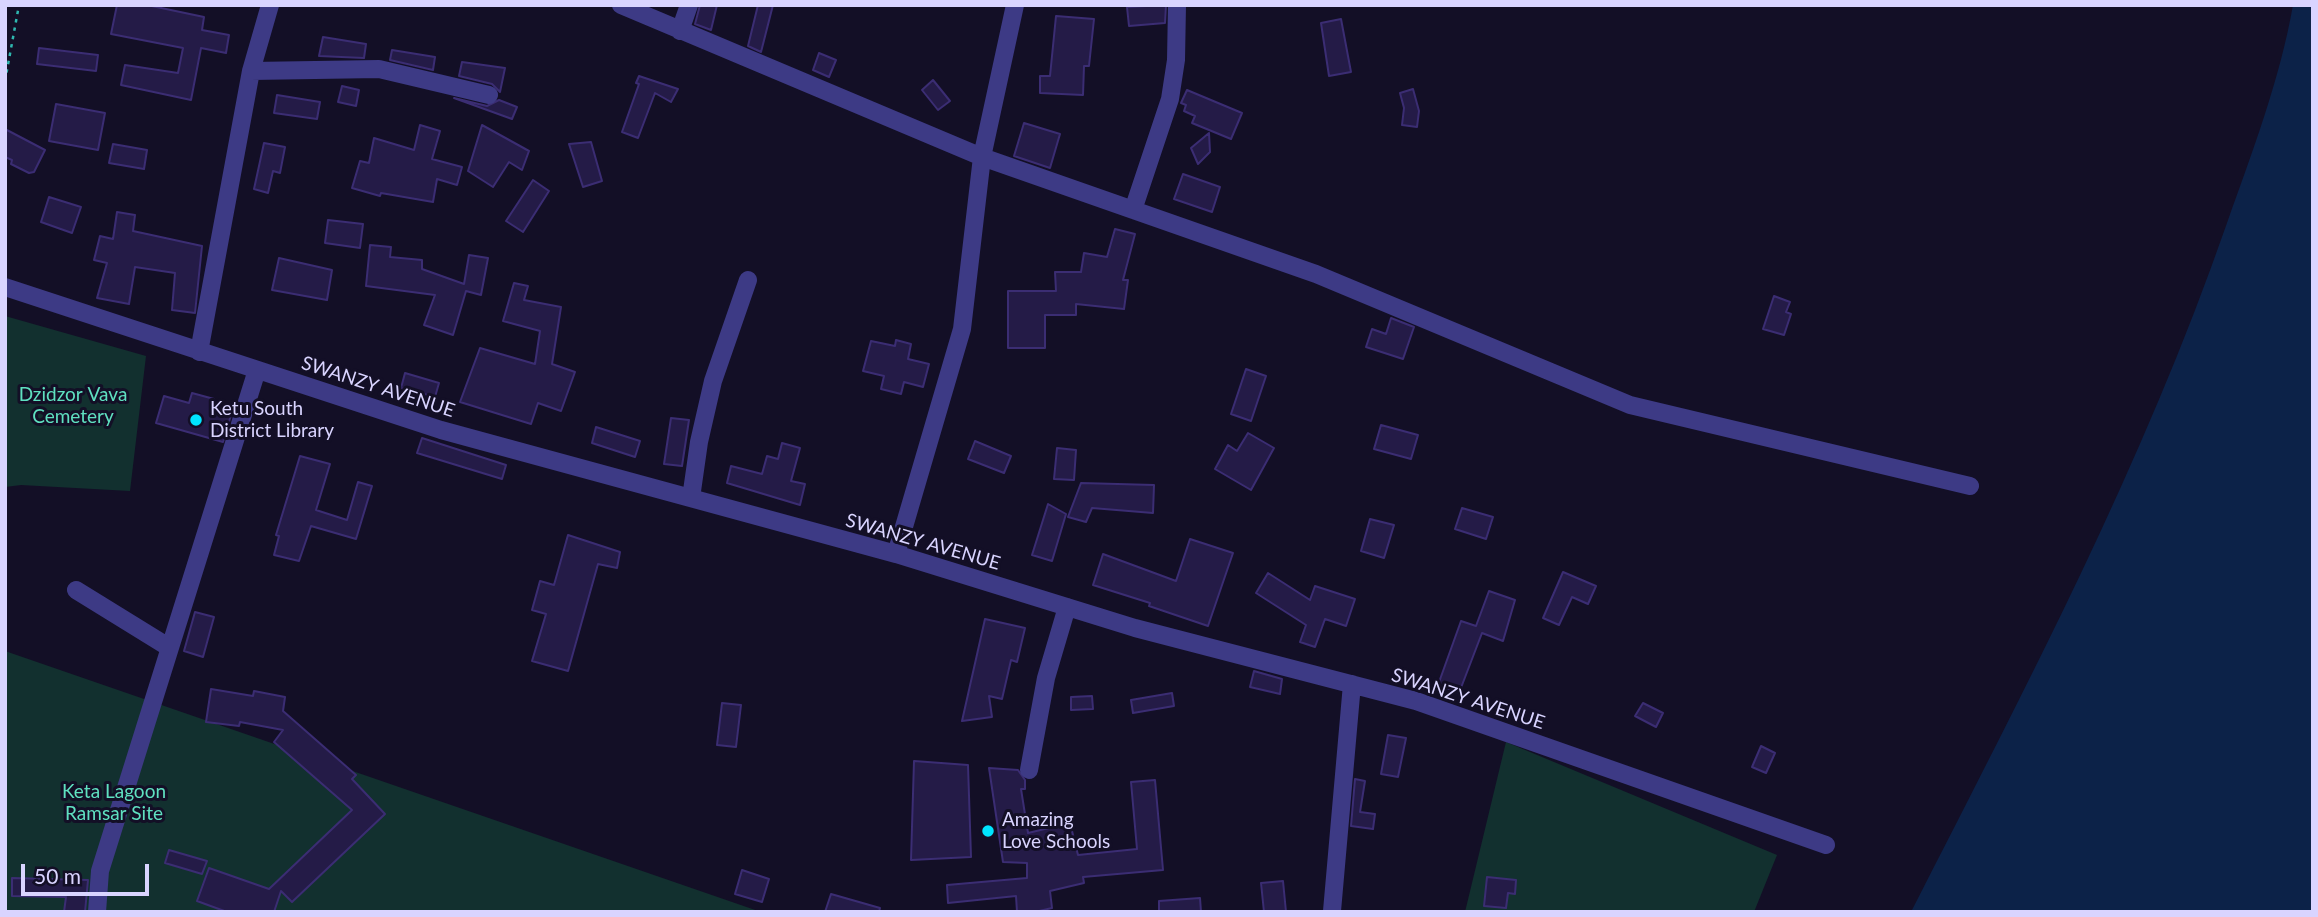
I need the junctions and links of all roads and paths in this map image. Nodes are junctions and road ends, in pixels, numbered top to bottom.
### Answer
1 (19, 5) edge
2 (270, 5) edge
3 (621, 5) edge
4 (688, 5) edge
5 (1015, 5) edge
6 (1177, 5) edge
7 (680, 32) junction
8 (251, 71) junction
9 (5, 81) edge
10 (489, 95) dead end
11 (982, 157) junction
12 (1133, 210) junction
13 (748, 280) dead end
14 (5, 287) edge
15 (199, 352) junction
16 (257, 370) junction
17 (1970, 486) dead end
18 (691, 498) junction
19 (896, 554) junction
20 (76, 590) dead end
21 (1067, 607) junction
22 (170, 648) junction
23 (1352, 684) junction
24 (1029, 770) dead end
25 (1826, 845) dead end
26 (1332, 911) edge
27 (97, 912) edge

1 - 9 path
2 - 8 street
3 - 7 street
4 - 7 street
5 - 11 street
6 - 12 street
7 - 11 street
8 - 10 street
8 - 15 street
11 - 12 street
11 - 19 street
12 - 17 street
13 - 18 street
14 - 15 street, SWANZY AVENUE
15 - 16 street, SWANZY AVENUE
16 - 18 street, SWANZY AVENUE
16 - 22 street
18 - 19 street, SWANZY AVENUE
19 - 21 street, SWANZY AVENUE
20 - 22 street
21 - 23 street, SWANZY AVENUE
21 - 24 street
22 - 27 street
23 - 25 street, SWANZY AVENUE
23 - 26 street

